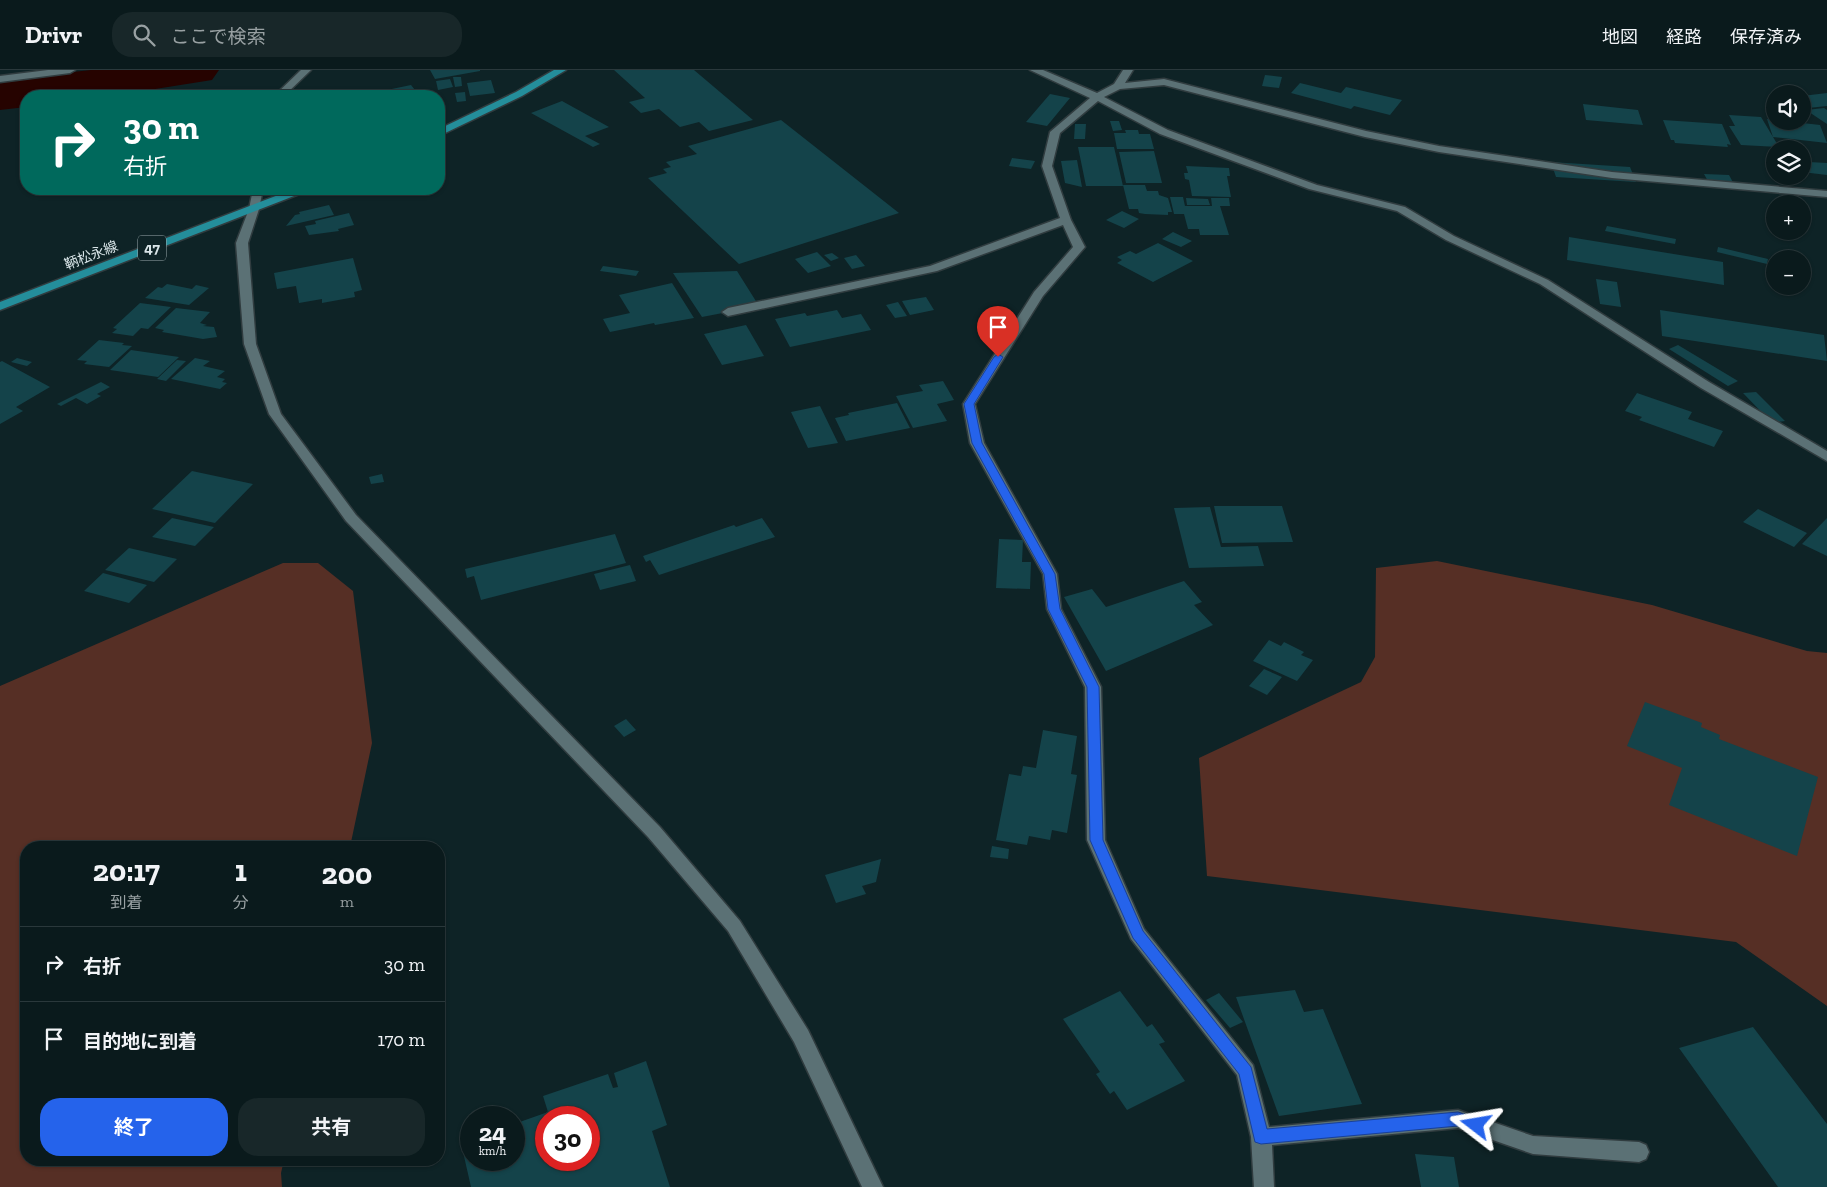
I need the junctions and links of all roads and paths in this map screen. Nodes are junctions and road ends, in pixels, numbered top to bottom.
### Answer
1 (70, 70) edge
2 (306, 70) edge
3 (560, 70) edge
4 (1035, 70) edge
5 (1128, 70) edge
6 (0, 79) edge
7 (1118, 86) junction
8 (285, 90) edge
9 (1097, 97) junction
10 (445, 130) edge
11 (1827, 194) edge
12 (257, 195) edge
13 (289, 195) edge
14 (254, 209) junction
15 (1066, 220) junction
16 (0, 306) edge
17 (728, 312) dead end
18 (1827, 457) edge
19 (1261, 1137) junction
20 (1639, 1152) dead end
21 (873, 1187) edge
22 (1264, 1187) edge

1 - 6 street
2 - 8 street
3 - 10 main road
4 - 9 street
5 - 7 street
7 - 9 street
7 - 11 street
9 - 15 street
9 - 18 street
12 - 14 street
13 - 14 main road, 鞆松永線 / 47
14 - 16 main road, 鞆松永線 / 47
14 - 21 street
15 - 17 street
15 - 19 street
19 - 20 street
19 - 22 street

